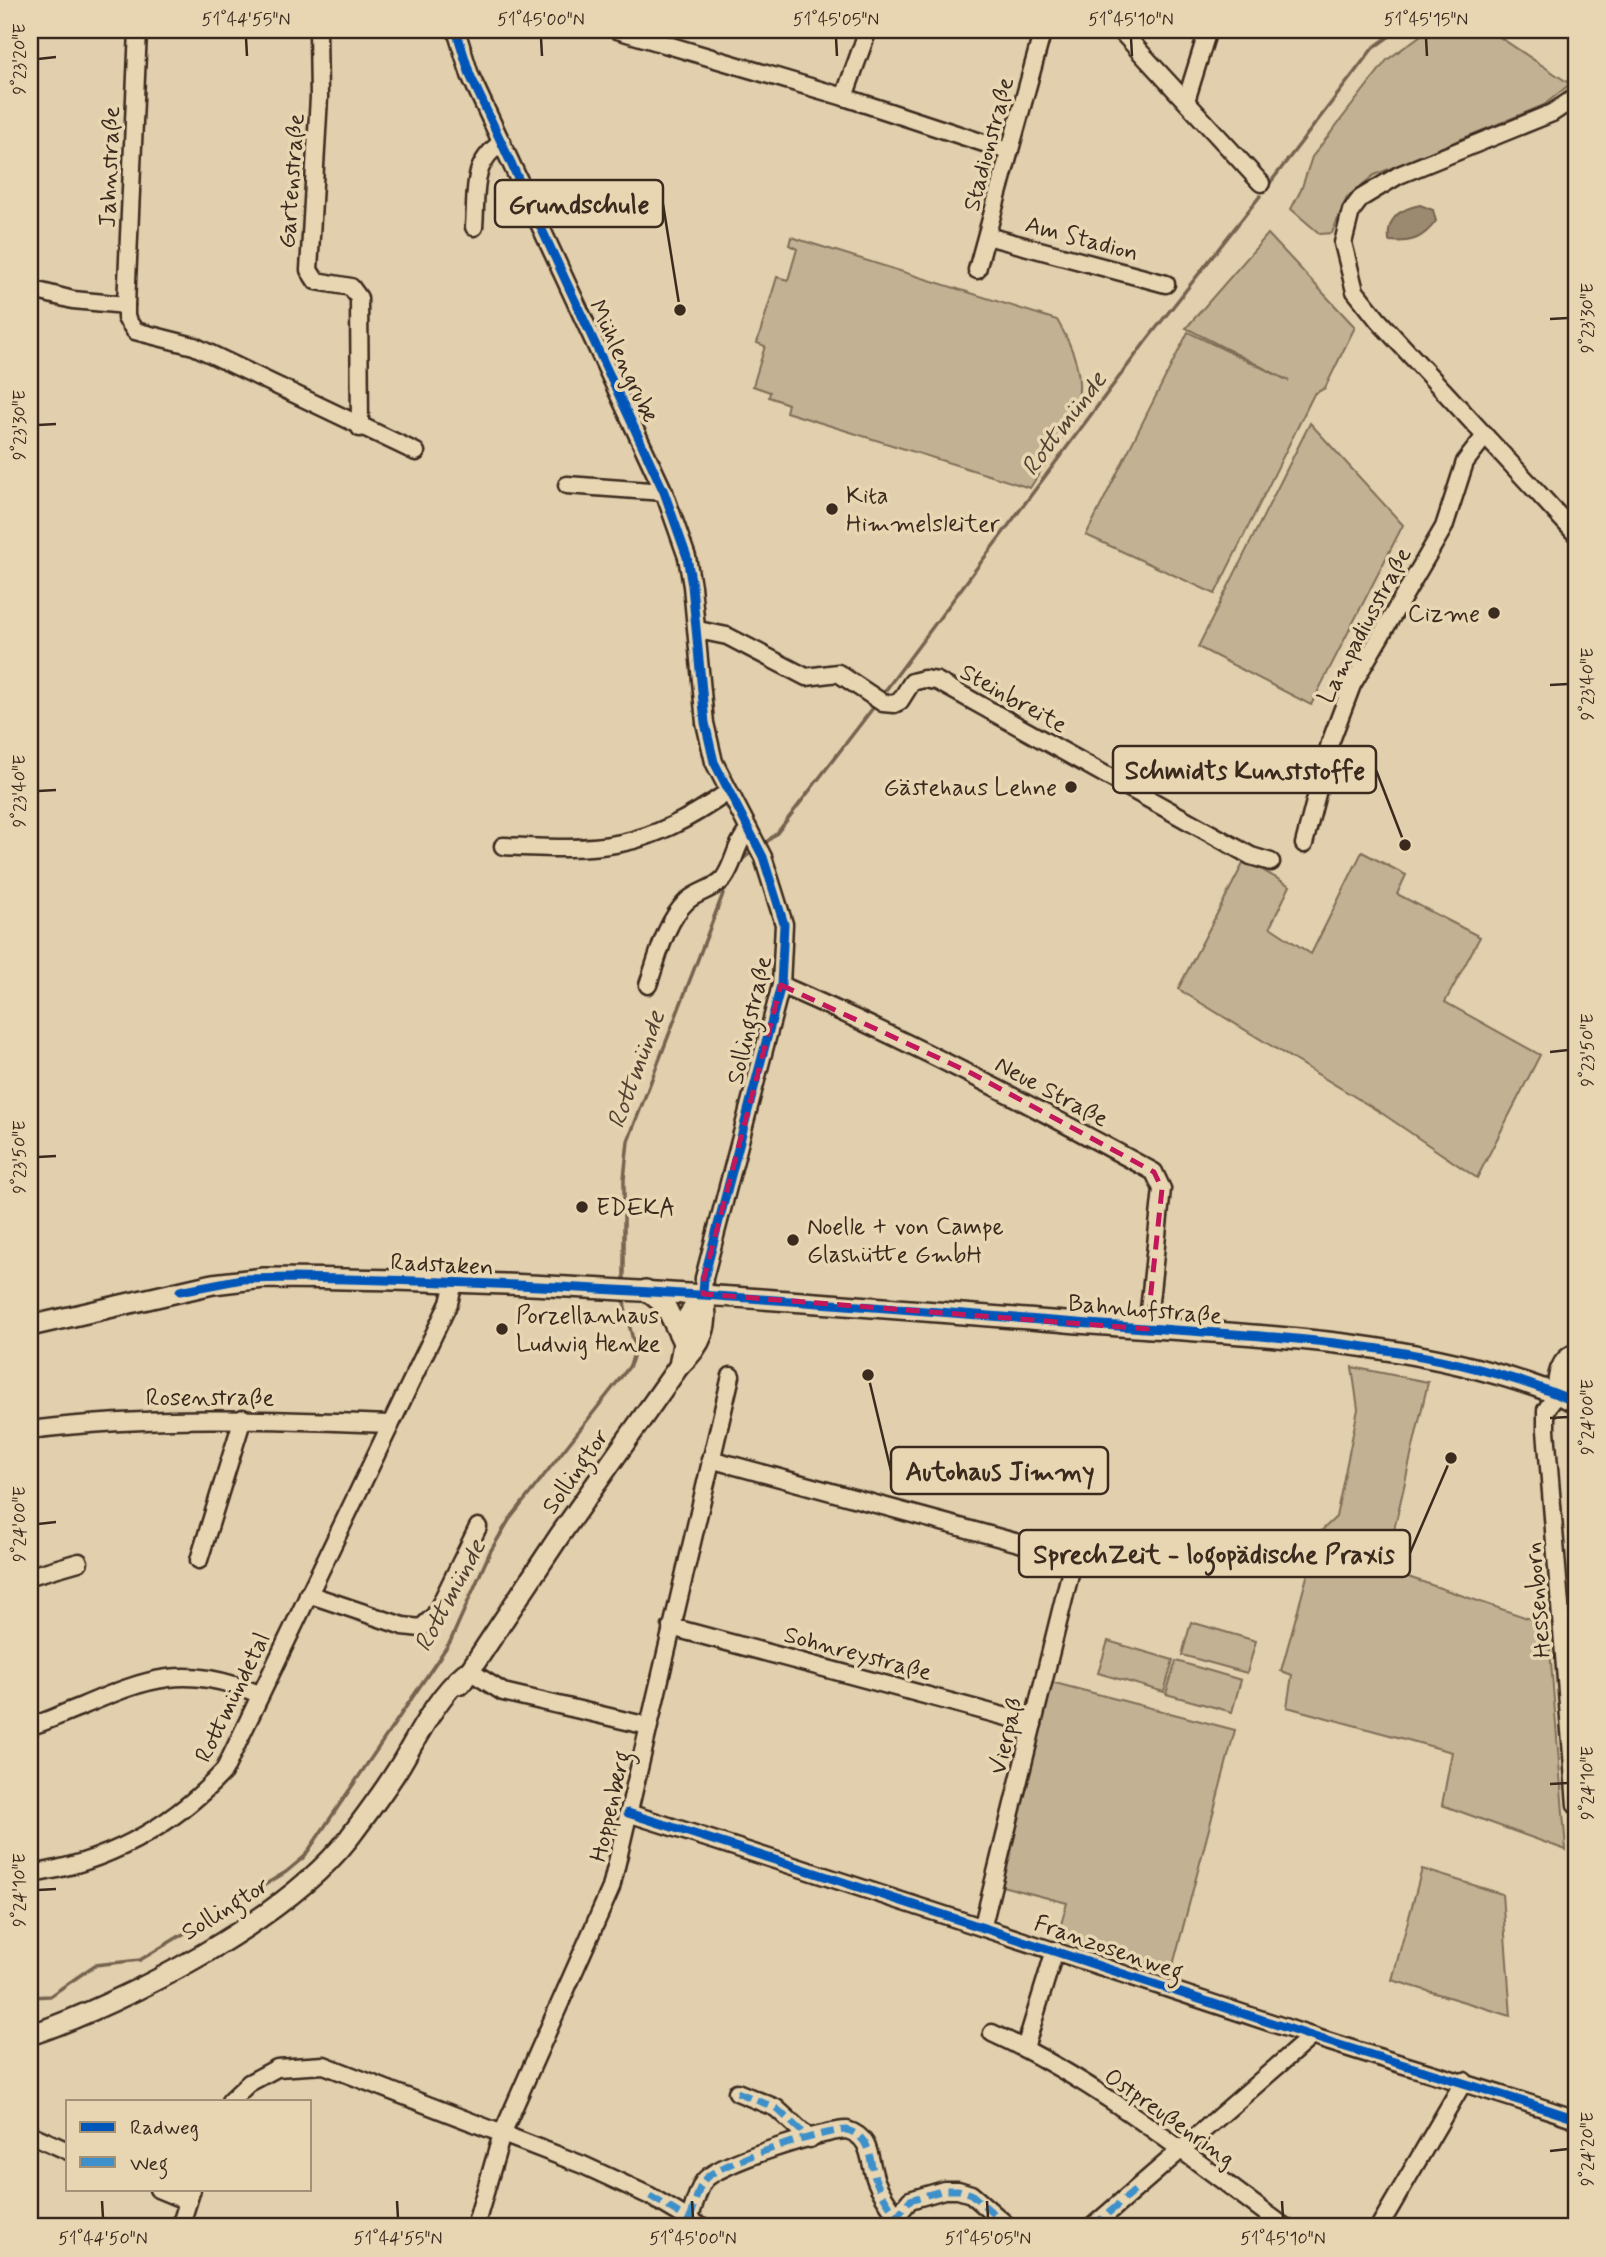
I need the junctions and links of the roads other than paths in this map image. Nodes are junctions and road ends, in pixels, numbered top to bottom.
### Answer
1 (138, 30) edge
2 (318, 30) edge
3 (456, 30) edge
4 (617, 30) edge
5 (868, 30) edge
6 (1043, 30) edge
7 (1120, 30) edge
8 (1208, 30) edge
9 (844, 97) junction
10 (1576, 97) edge
11 (1186, 101) junction
12 (502, 142) junction
13 (1008, 151) junction
14 (1261, 183) dead end
15 (474, 227) dead end
16 (987, 236) junction
17 (977, 270) dead end
18 (1166, 284) dead end
19 (30, 289) edge
20 (127, 305) junction
21 (360, 428) junction
22 (1485, 436) junction
23 (416, 452) dead end
24 (567, 485) dead end
25 (664, 492) junction
26 (1576, 534) edge
27 (698, 631) junction
28 (705, 723) joint
29 (728, 792) junction
30 (752, 835) junction
31 (1304, 844) dead end
32 (503, 846) dead end
33 (1271, 862) dead end
34 (648, 985) dead end
35 (781, 985) junction
36 (454, 1283) junction
37 (631, 1289) junction
38 (703, 1294) junction
39 (30, 1326) edge
40 (1147, 1329) junction
41 (682, 1340) junction
42 (1576, 1352) edge
43 (679, 1366) junction
44 (1576, 1367) edge
45 (731, 1377) dead end
46 (1556, 1393) junction
47 (1576, 1402) edge
48 (243, 1418) junction
49 (390, 1423) junction
50 (30, 1430) edge
51 (710, 1459) junction
52 (478, 1527) dead end
53 (199, 1560) dead end
54 (79, 1562) dead end
55 (30, 1576) edge
56 (308, 1594) junction
57 (671, 1627) junction
58 (467, 1671) junction
59 (260, 1694) junction
60 (1033, 1724) junction
61 (30, 1726) edge
62 (648, 1726) junction
63 (1576, 1805) edge
64 (628, 1813) junction
65 (30, 1874) edge
66 (983, 1925) junction
67 (1055, 1950) junction
68 (992, 2032) dead end
69 (30, 2035) edge
70 (1312, 2036) junction
71 (1025, 2048) junction
72 (1464, 2081) junction
73 (737, 2092) dead end
74 (231, 2100) edge
75 (1576, 2119) edge
76 (30, 2134) edge
77 (502, 2134) junction
78 (810, 2139) junction
79 (66, 2150) edge
80 (1180, 2150) junction
81 (163, 2190) edge
82 (190, 2195) edge
83 (892, 2222) edge
84 (693, 2225) edge
85 (180, 2227) edge
86 (475, 2227) edge
87 (1009, 2227) edge
88 (1092, 2227) edge
89 (1286, 2227) edge
90 (1379, 2227) edge

1 - 20 street, Jahnstraße
2 - 21 street, Gartenstraße
3 - 12 street, Mühlengrube
4 - 9 street
5 - 9 street
6 - 13 street, Stadionstraße
7 - 11 street
8 - 11 street
9 - 13 street
10 - 22 street
11 - 14 street
12 - 15 street
12 - 25 street, Mühlengrube
13 - 16 street, Stadionstraße
16 - 17 street, Stadionstraße
16 - 18 street, Am Stadion
19 - 20 street
20 - 21 street
21 - 23 street
22 - 26 street
22 - 31 street, Lampadiusstraße
24 - 25 street
25 - 27 street, Mühlengrube
27 - 28 street, Mühlengrube
27 - 33 street, Steinbreite
28 - 29 street, Sollingstraße
29 - 30 street, Sollingstraße
29 - 32 street
30 - 34 street
30 - 35 street, Sollingstraße
35 - 38 street, Sollingstraße
35 - 40 street, Neue Straße
36 - 37 main road, Radstaken
36 - 39 main road, Radstaken
36 - 49 street, Rottmündetal
37 - 38 main road, Radstaken
37 - 41 main road
38 - 40 main road, Bahnhofstraße
38 - 41 main road, Sollingtor
38 - 43 main road, Sollingtor
40 - 46 main road, Bahnhofstraße
41 - 43 main road, Sollingtor
42 - 46 street, Hessenborn
43 - 58 main road, Sollingtor
44 - 46 street
45 - 51 street, Hoppenberg
46 - 47 main road, Bahnhofstraße
46 - 63 street, Hessenborn
48 - 49 street, Rosenstraße
48 - 50 street, Rosenstraße
48 - 53 street
49 - 56 street, Rottmündetal
51 - 57 street, Hoppenberg
51 - 60 street, Vierpaß
52 - 56 street
54 - 55 street
56 - 59 street, Rottmündetal
57 - 60 street, Sohnreystraße
57 - 62 street, Hoppenberg
58 - 62 street
58 - 69 main road, Sollingtor
59 - 61 street
59 - 65 street, Rottmündetal
60 - 66 street, Vierpaß
62 - 64 street, Hoppenberg
64 - 66 street, Franzosenweg
64 - 77 street, Hoppenberg
66 - 67 street, Franzosenweg
67 - 70 street, Franzosenweg
67 - 71 street
68 - 71 street, Ostpreußenring
70 - 72 street, Franzosenweg
70 - 80 street
71 - 80 street, Ostpreußenring
72 - 75 street, Franzosenweg
72 - 90 street
73 - 78 street
74 - 77 street
76 - 79 street
77 - 84 street
77 - 86 street, Hoppenberg
78 - 83 street
78 - 84 street
80 - 88 street
80 - 89 street, Ostpreußenring
81 - 82 street
82 - 85 street
83 - 87 street

